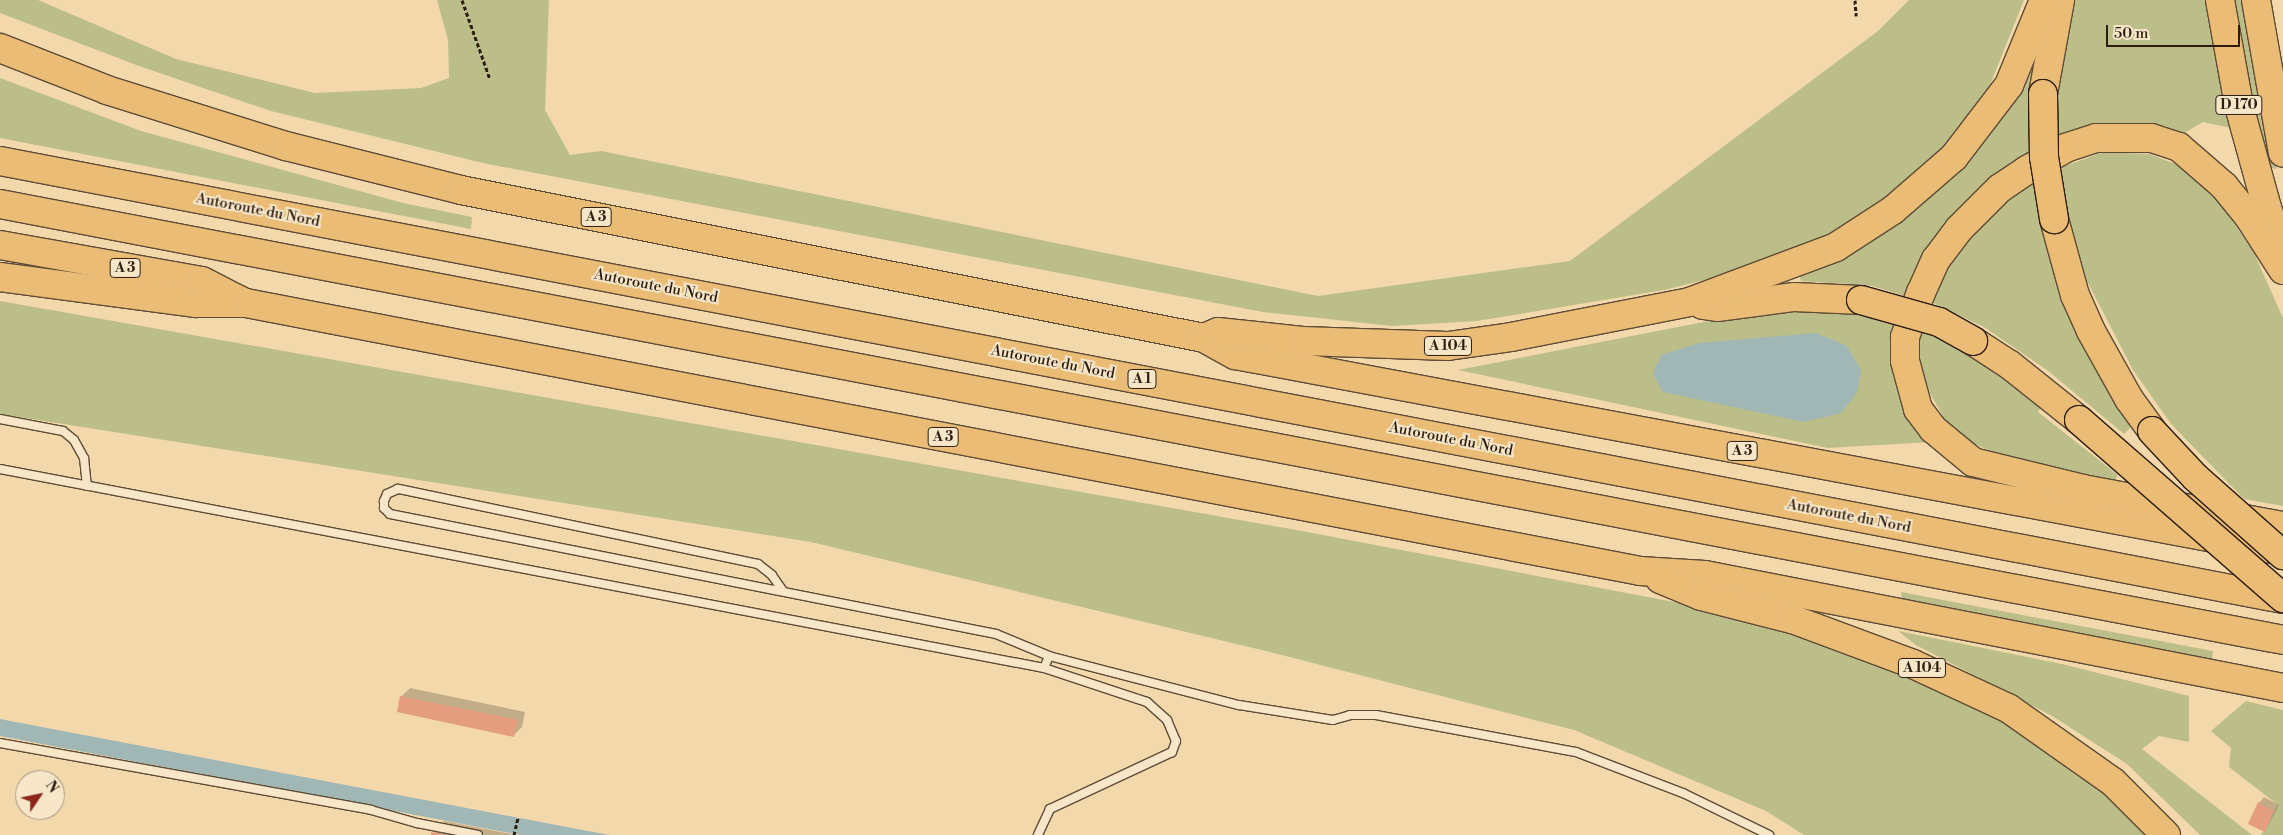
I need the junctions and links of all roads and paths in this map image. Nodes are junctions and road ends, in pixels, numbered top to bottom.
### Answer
1 (462, 0) edge
2 (1855, 0) edge
3 (2044, 0) edge
4 (2060, 0) edge
5 (2220, 0) edge
6 (2256, 0) edge
7 (2268, 0) edge
8 (1856, 16) dead end
9 (0, 48) edge
10 (2283, 64) edge
11 (490, 80) dead end
12 (2283, 153) edge
13 (0, 161) edge
14 (0, 204) edge
15 (0, 245) edge
16 (2283, 253) edge
17 (2283, 270) edge
18 (0, 277) edge
19 (1690, 302) junction
20 (246, 303) junction
21 (1204, 338) junction
22 (0, 419) edge
23 (0, 469) edge
24 (87, 486) junction
25 (2283, 526) edge
26 (2283, 551) edge
27 (2283, 555) edge
28 (1640, 571) junction
29 (783, 591) junction
30 (2283, 599) edge
31 (2283, 640) edge
32 (1049, 656) junction
33 (1044, 668) junction
34 (2283, 688) edge
35 (0, 743) edge
36 (518, 817) dead end
37 (478, 835) edge
38 (514, 835) edge
39 (1038, 835) edge
40 (1769, 835) edge
41 (2166, 835) edge

1 - 11 path
2 - 8 path
3 - 19 highway
4 - 27 highway, bridge
5 - 16 highway, D 170
6 - 12 highway, D 170
7 - 10 highway
9 - 21 highway, A 3
13 - 30 highway, Autoroute du Nord / A 1
14 - 31 highway
15 - 20 highway, A 3
17 - 25 highway
18 - 20 highway
19 - 21 highway, A 104
19 - 30 highway, A 104, bridge
20 - 28 highway, A 3
21 - 26 highway, A 3
22 - 24 lane
23 - 24 lane
24 - 33 lane
28 - 34 highway, A 3
28 - 41 highway, A 104
29 - 29 lane
29 - 32 lane
32 - 33 lane
32 - 40 lane
33 - 39 lane
35 - 37 lane
36 - 38 path

